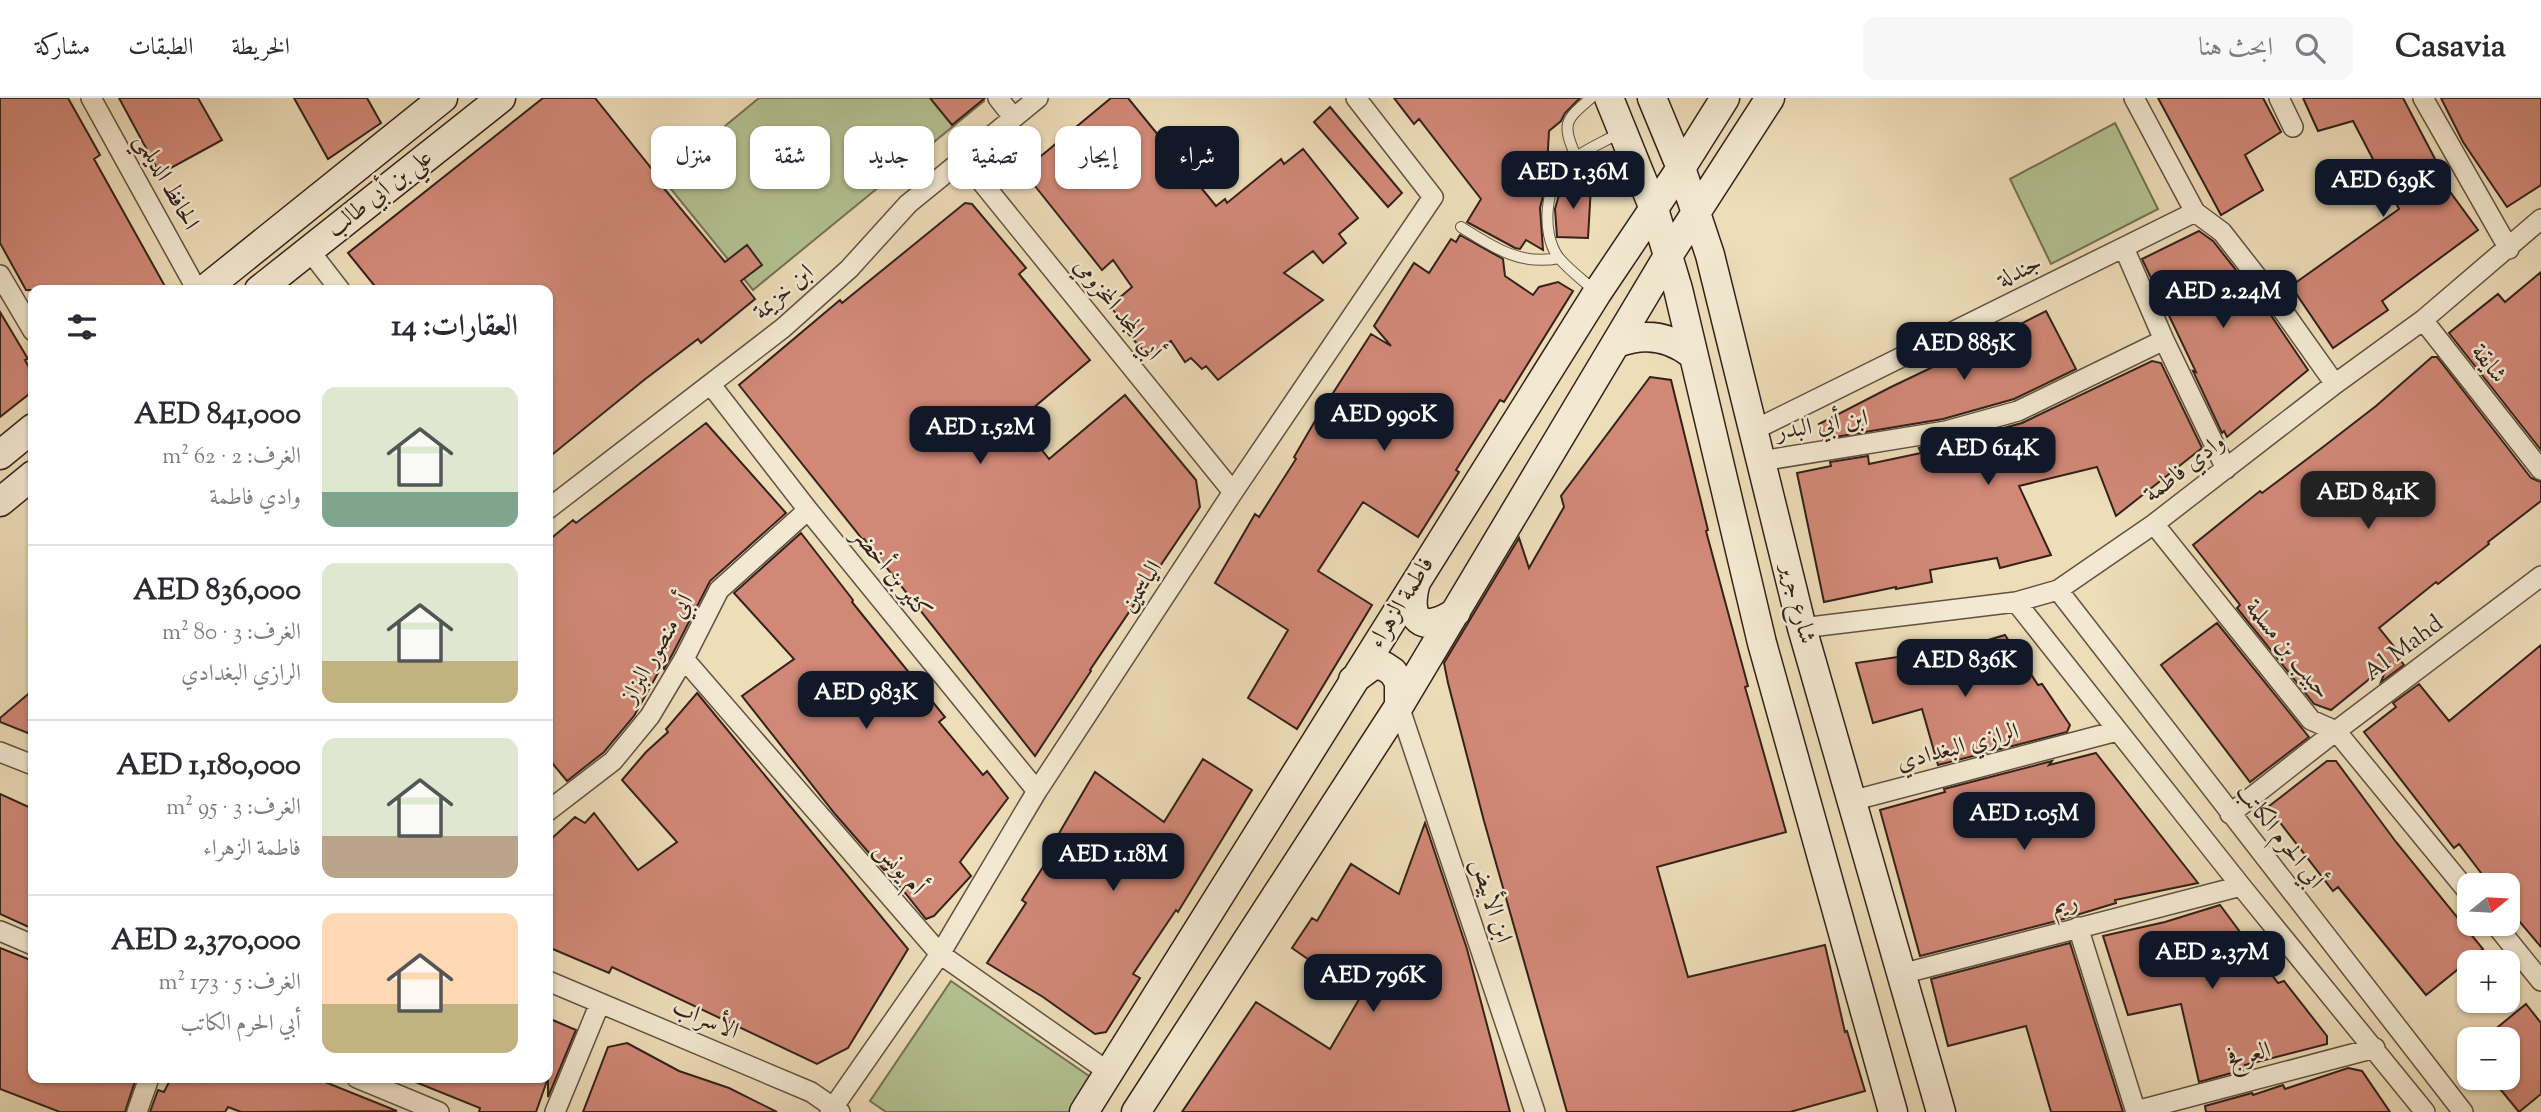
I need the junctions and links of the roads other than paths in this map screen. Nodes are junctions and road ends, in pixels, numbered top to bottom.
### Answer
1 (91, 98) edge
2 (443, 98) edge
3 (501, 98) edge
4 (998, 98) edge
5 (1038, 98) edge
6 (1356, 98) edge
7 (1591, 98) edge
8 (1609, 98) edge
9 (1652, 98) edge
10 (1725, 98) edge
11 (1770, 98) edge
12 (2134, 98) edge
13 (2279, 98) edge
14 (2423, 98) edge
15 (1013, 117) junction
16 (1002, 126) edge
17 (2293, 127) dead end
18 (1669, 136) junction
19 (1628, 139) junction
20 (1698, 141) junction
21 (1576, 157) junction
22 (1727, 163) junction
23 (1681, 168) junction
24 (948, 172) edge
25 (988, 189) edge
26 (1654, 209) junction
27 (1696, 211) junction
28 (2195, 212) junction
29 (2541, 219) edge
30 (1461, 227) dead end
31 (2124, 248) junction
32 (2509, 249) junction
33 (309, 250) junction
34 (1625, 252) junction
35 (1559, 258) junction
36 (1666, 273) junction
37 (0, 275) edge
38 (1718, 284) junction
39 (194, 285) edge
40 (210, 285) edge
41 (265, 285) edge
42 (336, 285) edge
43 (1597, 293) junction
44 (2423, 320) junction
45 (28, 323) edge
46 (2164, 340) junction
47 (1616, 343) junction
48 (1693, 355) junction
49 (2335, 384) junction
50 (711, 385) junction
51 (1752, 430) junction
52 (28, 432) edge
53 (0, 455) edge
54 (1761, 461) junction
55 (2226, 469) junction
56 (2541, 470) edge
57 (28, 479) edge
58 (1233, 492) junction
59 (0, 502) edge
60 (553, 505) edge
61 (808, 510) junction
62 (2154, 524) junction
63 (2541, 576) edge
64 (1416, 580) junction
65 (2058, 590) junction
66 (2016, 602) junction
67 (1455, 612) junction
68 (1802, 628) junction
69 (684, 659) junction
70 (1353, 680) junction
71 (1399, 706) junction
72 (2336, 730) junction
73 (2117, 731) junction
74 (0, 752) edge
75 (28, 763) edge
76 (1037, 791) junction
77 (1851, 801) junction
78 (553, 807) edge
79 (2231, 814) junction
80 (2457, 878) edge
81 (2241, 886) junction
82 (2078, 927) junction
83 (0, 930) edge
84 (2505, 936) edge
85 (28, 942) edge
86 (940, 954) junction
87 (1901, 974) junction
88 (2540, 976) edge
89 (553, 983) edge
90 (600, 1003) junction
91 (2375, 1048) junction
92 (1110, 1073) junction
93 (147, 1083) edge
94 (369, 1083) edge
95 (834, 1110) edge
96 (137, 1112) edge
97 (439, 1112) edge
98 (555, 1112) edge
99 (1084, 1112) edge
100 (1136, 1112) edge
101 (1535, 1112) edge
102 (1893, 1112) edge
103 (1941, 1112) edge
104 (2136, 1112) edge
105 (2425, 1112) edge
106 (2463, 1112) edge

1 - 39 street, الحافظ الديلمي
2 - 40 main road, علي بن أبي طالب
3 - 33 main road, علي بن أبي طالب
4 - 15 street
5 - 15 street, ابن خزيمة
6 - 58 street, الياسمين
7 - 21 lane
8 - 19 main road, شارع جرير
9 - 18 main road, شارع جرير
10 - 20 main road, فاطمة الزهراء
11 - 22 main road
12 - 28 street
13 - 17 street
14 - 32 street
15 - 16 street, ابن خزيمة
18 - 19 main road
18 - 23 main road, شارع جرير
19 - 21 lane
19 - 26 main road, شارع جرير
20 - 22 main road
20 - 23 main road, فاطمة الزهراء
21 - 35 lane
22 - 27 main road
23 - 26 main road, فاطمة الزهراء
23 - 27 main road, شارع جرير
24 - 50 street, ابن خزيمة
25 - 58 street, أبي المجد المخزومي
26 - 34 main road, فاطمة الزهراء
26 - 36 main road, شارع جرير
27 - 36 main road
27 - 38 main road, شارع جرير
28 - 31 street, جندلة
28 - 49 street
29 - 32 street, وادي فاطمة
30 - 35 lane
31 - 46 street
31 - 51 street, جندلة
32 - 44 street, وادي فاطمة
33 - 41 main road, علي بن أبي طالب
33 - 42 street
34 - 36 main road
34 - 43 main road, فاطمة الزهراء
35 - 43 lane
36 - 38 main road
36 - 47 main road
36 - 48 main road, شارع جرير
37 - 45 street
38 - 51 main road, شارع جرير
43 - 64 main road, فاطمة الزهراء
44 - 49 street, وادي فاطمة
44 - 56 street, شايقة
46 - 54 street, ابن أبي البدر
46 - 55 street
47 - 48 main road
47 - 67 main road
48 - 102 main road, شارع جرير
49 - 55 street, وادي فاطمة
50 - 60 street, ابن خزيمة
50 - 61 street, كثير بن أخضر
51 - 54 main road, شارع جرير
52 - 53 main road
54 - 68 main road, شارع جرير
55 - 62 street, وادي فاطمة
57 - 59 main road
58 - 76 street, الياسمين
61 - 69 street, أبي منصور البزاز
61 - 76 street, كثير بن أخضر
62 - 65 street, وادي فاطمة
62 - 72 street, حبيب بن مسلمة
63 - 72 street, Al Mahd
64 - 67 main road
64 - 70 main road, فاطمة الزهراء
65 - 66 street, وادي فاطمة
65 - 79 street, أبي الحرم الكاتب
66 - 68 street, وادي فاطمة
66 - 73 street
67 - 71 main road
68 - 77 main road, شارع جرير
69 - 78 street, أبي منصور البزاز
69 - 86 street, أم يونس
70 - 71 main road
70 - 92 main road, فاطمة الزهراء
71 - 100 main road
71 - 101 street, ابن الأبيض
72 - 79 street, Al Mahd
72 - 80 street, حبيب بن مسلمة
73 - 77 street, الرازي البغدادي
73 - 81 street
74 - 75 street
76 - 86 street, الياسمين
77 - 87 main road, شارع جرير
79 - 106 street, أبي الحرم الكاتب
81 - 82 street, ريم
81 - 91 street
82 - 87 street, ريم
82 - 104 street
83 - 85 street
84 - 88 street
86 - 92 street, أم يونس
86 - 95 street, الياسمين
87 - 103 main road, شارع جرير
89 - 90 street, الأسراب
90 - 95 street, الأسراب
90 - 98 street
91 - 104 street, العرفج
91 - 105 street
92 - 99 main road, فاطمة الزهراء
93 - 96 street
94 - 97 street

